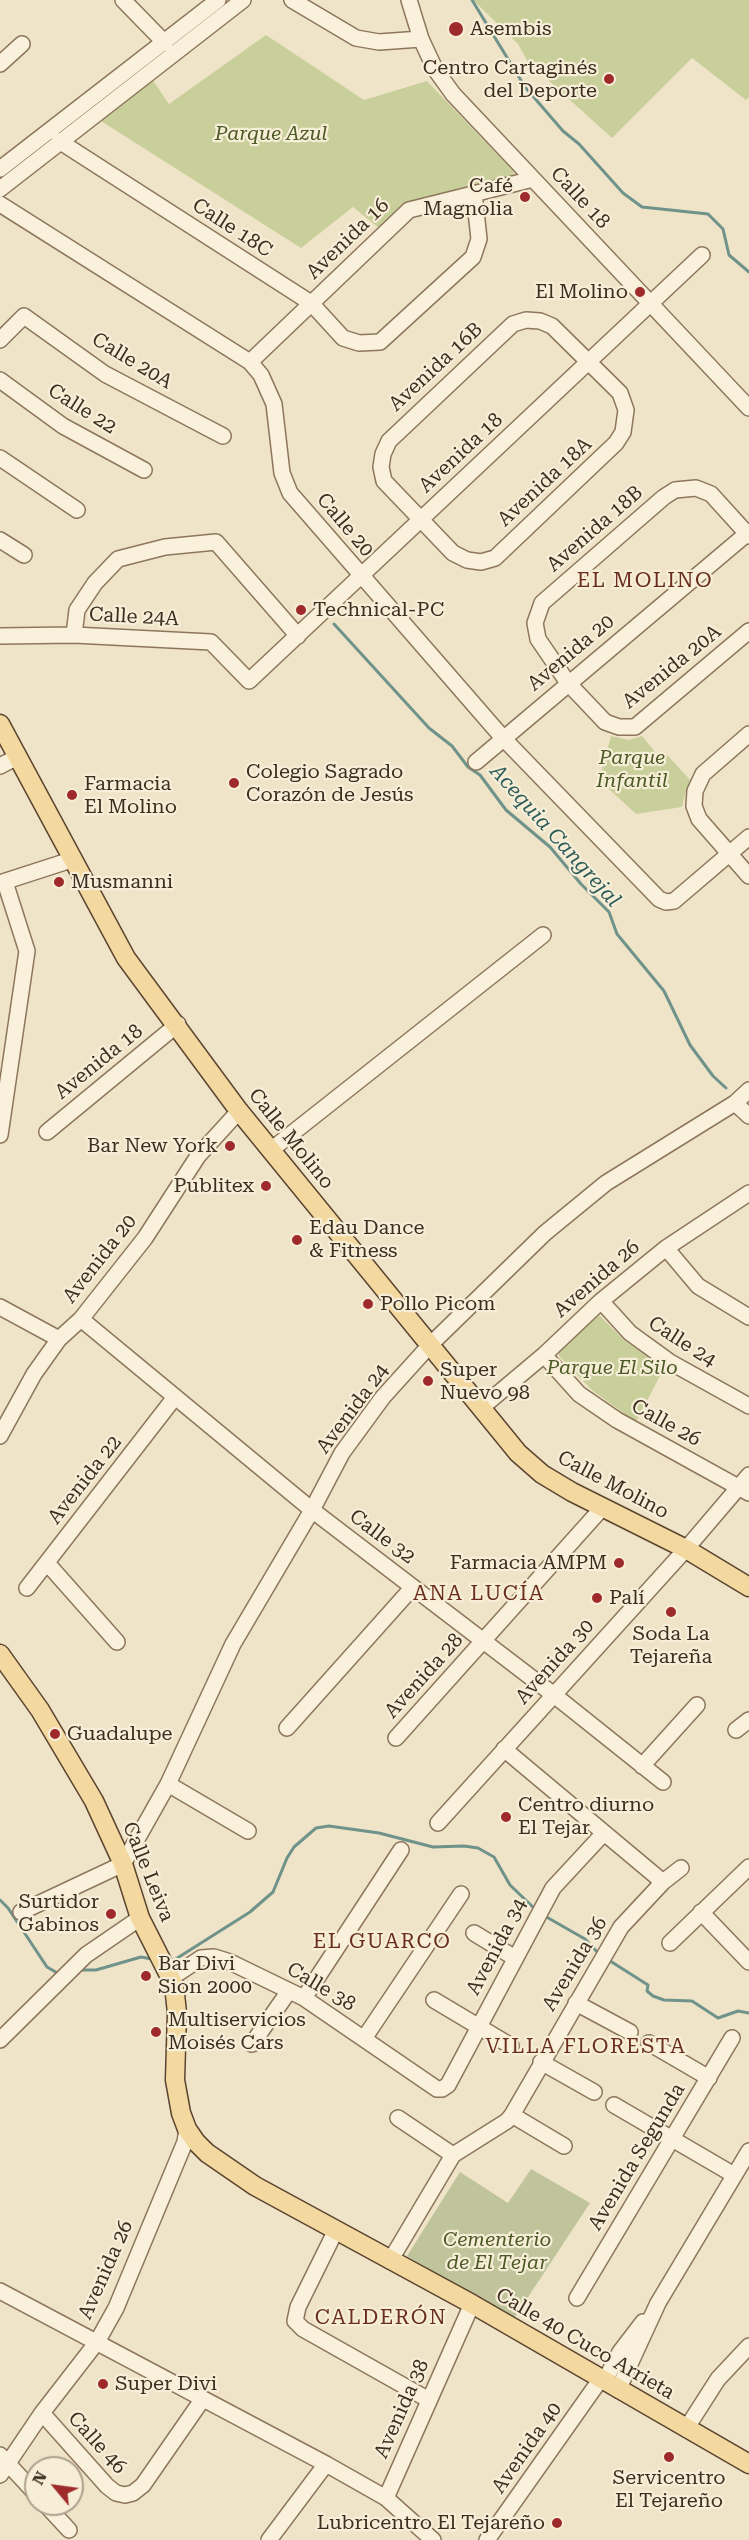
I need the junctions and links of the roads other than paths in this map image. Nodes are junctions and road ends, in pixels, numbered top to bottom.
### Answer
1 (123, 0) edge
2 (218, 0) edge
3 (243, 0) edge
4 (292, 0) edge
5 (409, 0) edge
6 (421, 39) junction
7 (165, 42) junction
8 (22, 44) dead end
9 (0, 64) edge
10 (59, 141) junction
11 (0, 169) edge
12 (533, 178) junction
13 (0, 189) edge
14 (474, 194) junction
15 (0, 204) edge
16 (702, 255) dead end
17 (311, 303) junction
18 (651, 303) junction
19 (0, 340) edge
20 (589, 360) junction
21 (250, 362) junction
22 (0, 380) edge
23 (749, 408) edge
24 (223, 436) dead end
25 (0, 458) edge
26 (144, 470) dead end
27 (77, 510) dead end
28 (421, 520) junction
29 (748, 534) edge
30 (0, 540) edge
31 (24, 555) dead end
32 (361, 576) junction
33 (749, 632) edge
34 (74, 635) junction
35 (0, 636) edge
36 (298, 636) junction
37 (249, 681) joint
38 (568, 683) junction
39 (0, 724) edge
40 (749, 734) edge
41 (503, 738) junction
42 (17, 757) junction
43 (476, 762) dead end
44 (0, 766) edge
45 (749, 837) edge
46 (729, 855) junction
47 (71, 860) junction
48 (749, 876) edge
49 (2, 882) edge
50 (543, 935) dead end
51 (178, 1024) junction
52 (749, 1090) edge
53 (735, 1103) junction
54 (239, 1112) junction
55 (749, 1116) edge
56 (47, 1132) dead end
57 (0, 1135) edge
58 (271, 1150) junction
59 (749, 1193) edge
60 (666, 1248) junction
61 (601, 1301) junction
62 (0, 1307) edge
63 (749, 1317) edge
64 (81, 1319) junction
65 (59, 1339) junction
66 (430, 1345) junction
67 (544, 1355) junction
68 (175, 1397) junction
69 (749, 1406) edge
70 (481, 1408) junction
71 (0, 1436) edge
72 (749, 1475) edge
73 (744, 1490) edge
74 (603, 1507) junction
75 (312, 1510) junction
76 (686, 1549) junction
77 (47, 1563) junction
78 (413, 1587) junction
79 (749, 1587) edge
80 (27, 1588) dead end
81 (483, 1641) junction
82 (117, 1642) dead end
83 (0, 1654) edge
84 (554, 1695) junction
85 (697, 1705) dead end
86 (749, 1720) edge
87 (287, 1728) dead end
88 (736, 1730) dead end
89 (396, 1738) dead end
90 (504, 1749) junction
91 (642, 1766) junction
92 (663, 1782) dead end
93 (168, 1784) junction
94 (438, 1823) dead end
95 (248, 1831) dead end
96 (603, 1834) junction
97 (401, 1850) dead end
98 (123, 1864) junction
99 (749, 1867) edge
100 (681, 1868) dead end
101 (663, 1882) junction
102 (460, 1894) dead end
103 (21, 1912) dead end
104 (701, 1912) junction
105 (140, 1918) junction
106 (474, 1933) dead end
107 (670, 1943) dead end
108 (515, 1959) junction
109 (749, 1962) edge
110 (171, 1978) junction
111 (289, 1990) junction
112 (304, 1998) junction
113 (434, 2000) dead end
114 (576, 2003) junction
115 (478, 2027) junction
116 (630, 2032) dead end
117 (365, 2037) junction
118 (732, 2038) dead end
119 (0, 2040) edge
120 (649, 2043) dead end
121 (252, 2044) dead end
122 (511, 2046) dead end
123 (541, 2062) junction
124 (708, 2078) junction
125 (442, 2089) joint
126 (594, 2092) dead end
127 (614, 2104) dead end
128 (512, 2115) junction
129 (398, 2118) dead end
130 (187, 2129) junction
131 (672, 2139) junction
132 (564, 2146) dead end
133 (749, 2151) edge
134 (453, 2156) junction
135 (735, 2175) junction
136 (336, 2229) junction
137 (390, 2261) junction
138 (0, 2291) edge
139 (577, 2298) dead end
140 (472, 2304) junction
141 (97, 2343) junction
142 (749, 2346) edge
143 (607, 2384) junction
144 (202, 2400) junction
145 (429, 2400) junction
146 (42, 2413) junction
147 (686, 2429) junction
148 (3, 2464) edge
149 (326, 2464) junction
150 (749, 2464) edge
151 (24, 2483) edge
152 (386, 2499) junction
153 (56, 2516) edge
154 (69, 2530) dead end
155 (269, 2540) edge
156 (433, 2540) edge
157 (487, 2540) edge

1 - 7 street
2 - 7 street
3 - 10 street
4 - 6 street
5 - 6 street, Calle 18
6 - 12 street, Calle 18
7 - 11 street
8 - 9 street
10 - 13 street
10 - 17 street, Calle 18C
12 - 14 street, Avenida 16
12 - 18 street, Calle 18
14 - 17 street, Avenida 16
14 - 17 street, Calle 18C
15 - 21 street, Calle 20
16 - 18 street, Avenida 18
17 - 21 street, Avenida 16
18 - 20 street, Avenida 18
18 - 23 street, Calle 18
19 - 24 street, Calle 20A
20 - 28 street, Avenida 18
20 - 28 street, Avenida 18A
20 - 28 street, Avenida 16B
21 - 32 street, Calle 20
22 - 26 street, Calle 22
25 - 27 street
28 - 32 street, Avenida 18
29 - 38 street, Avenida 20
29 - 38 street, Avenida 18B
30 - 31 street
32 - 36 street, Avenida 18
32 - 41 street, Calle 20
33 - 38 street, Avenida 20A
34 - 35 street, Calle 24A
34 - 36 street
34 - 37 street, Calle 24A
36 - 37 street, Avenida 18
38 - 41 street, Avenida 20
39 - 42 main road, Calle Molino
40 - 46 street
41 - 43 street, Avenida 20
41 - 46 street, Calle 20
42 - 44 street
42 - 47 main road, Calle Molino
45 - 46 street
46 - 48 street
47 - 49 street
47 - 51 main road, Calle Molino
49 - 57 street
50 - 58 street
51 - 54 main road, Calle Molino
51 - 56 street, Avenida 18
52 - 53 street, Avenida 24
53 - 55 street
53 - 66 street, Avenida 24
54 - 58 main road, Calle Molino
54 - 64 street, Avenida 20
58 - 66 main road, Calle Molino
59 - 60 street, Avenida 26
60 - 61 street, Avenida 26
60 - 63 street
61 - 67 street, Avenida 26
61 - 69 street, Calle 24
62 - 65 street
64 - 65 street, Avenida 20
64 - 68 street, Calle 32
65 - 71 street, Avenida 20
66 - 70 main road, Calle Molino
66 - 75 street, Avenida 24
67 - 70 street, Avenida 26
67 - 73 street, Calle 26
68 - 75 street, Calle 32
68 - 77 street, Avenida 22
70 - 74 main road, Calle Molino
72 - 73 street, Avenida 30
73 - 76 street, Avenida 30
74 - 76 main road, Calle Molino
74 - 81 street, Avenida 28
75 - 78 street, Calle 32
75 - 93 street, Avenida 24
76 - 79 main road, Calle Molino
76 - 84 street, Avenida 30
77 - 80 street, Avenida 22
77 - 82 street
78 - 81 street, Calle 32
78 - 87 street
81 - 84 street, Calle 32
81 - 89 street, Avenida 28
83 - 98 main road, Calle Leiva
84 - 90 street, Avenida 30
84 - 91 street, Calle 32
85 - 91 street
86 - 88 street
90 - 94 street, Avenida 30
90 - 96 street
91 - 92 street, Calle 32
93 - 95 street
93 - 98 street, Avenida 24
96 - 101 street
96 - 108 street, Avenida 34
97 - 112 street
98 - 103 street
98 - 105 main road, Calle Leiva
99 - 104 street
100 - 101 street, Avenida 36
101 - 114 street, Avenida 36
102 - 117 street
104 - 107 street
104 - 109 street
105 - 110 main road, Calle Leiva
105 - 119 street
106 - 108 street
108 - 115 street, Avenida 34
110 - 111 street, Calle 38
110 - 130 main road, Calle Leiva
111 - 112 street, Calle 38
111 - 121 street
112 - 117 street, Calle 38
113 - 115 street
114 - 116 street
114 - 123 street, Avenida 36
115 - 122 street
115 - 125 street, Avenida 34
117 - 125 street, Calle 38
118 - 124 street, Avenida Segunda
120 - 124 street
123 - 126 street
123 - 128 street, Avenida 36
124 - 131 street, Avenida Segunda
127 - 131 street
128 - 132 street
128 - 134 street, Avenida 36
129 - 134 street
130 - 136 main road, Calle 40 Cuco Arrieta
130 - 141 street, Avenida 26
131 - 135 street
131 - 139 street, Avenida Segunda
133 - 135 street, Avenida 40
134 - 137 street, Avenida 36
135 - 143 street, Avenida 40
136 - 137 main road, Calle 40 Cuco Arrieta
136 - 145 street
137 - 140 main road, Calle 40 Cuco Arrieta
138 - 141 street
140 - 143 main road, Calle 40 Cuco Arrieta
140 - 145 street, Avenida 38
141 - 144 street
141 - 146 street, Avenida 26
142 - 147 street
143 - 147 main road, Calle 40 Cuco Arrieta
143 - 157 street, Avenida 40
144 - 146 street, Calle 46
144 - 149 street
145 - 152 street, Avenida 38
146 - 148 street, Avenida 26
147 - 150 main road, Calle 40 Cuco Arrieta
148 - 151 street
149 - 152 street
149 - 155 street
152 - 156 street
153 - 154 street

